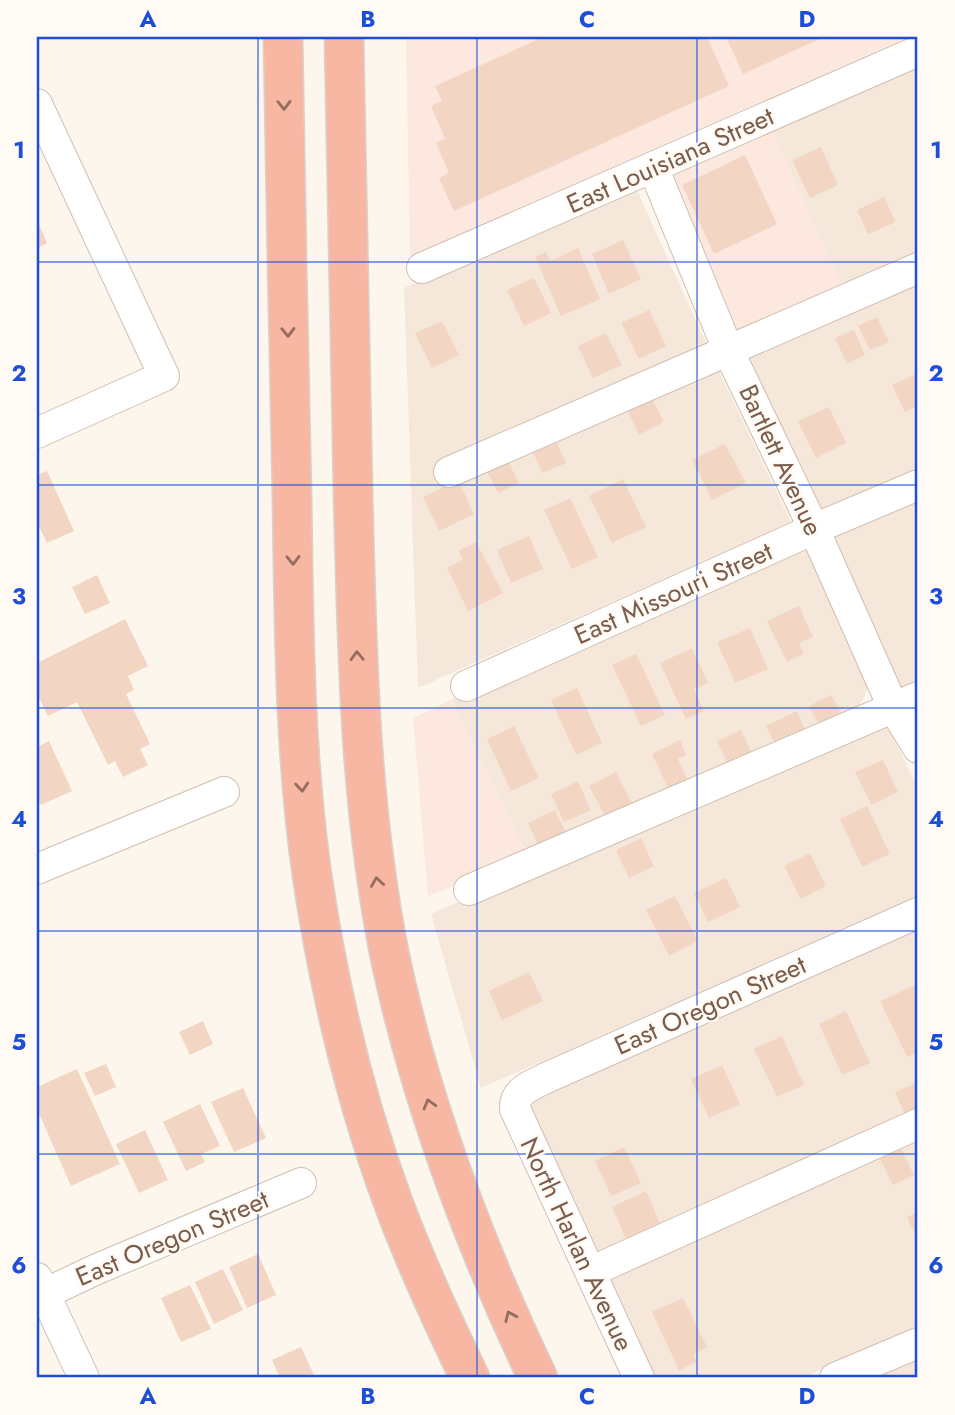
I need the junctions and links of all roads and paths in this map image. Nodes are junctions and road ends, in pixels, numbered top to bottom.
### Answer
1 (283, 37) edge
2 (344, 37) edge
3 (918, 51) edge
4 (37, 104) edge
5 (653, 167) junction
6 (422, 268) dead end
7 (918, 268) edge
8 (728, 350) junction
9 (37, 433) edge
10 (449, 472) dead end
11 (918, 485) edge
12 (814, 529) junction
13 (466, 686) dead end
14 (906, 702) edge
15 (918, 748) edge
16 (223, 792) dead end
17 (37, 869) edge
18 (468, 890) dead end
19 (918, 913) edge
20 (515, 1109) joint
21 (918, 1124) edge
22 (301, 1183) dead end
23 (590, 1272) junction
24 (41, 1286) edge
25 (918, 1343) edge
26 (84, 1378) edge
27 (470, 1378) edge
28 (538, 1378) edge
29 (639, 1378) edge
30 (835, 1378) edge

1 -> 27 highway
28 -> 2 highway
3 - 5 street, East Louisiana Street
4 - 9 street
5 - 6 street, East Louisiana Street
5 - 8 street, Bartlett Avenue
7 - 8 street
8 - 10 street
8 - 12 street, Bartlett Avenue
11 - 12 street, East Missouri Street
12 - 13 street, East Missouri Street
12 - 14 street, Bartlett Avenue
14 - 15 street, Bartlett Avenue
14 - 18 street
16 - 17 street
19 - 20 street, East Oregon Street
20 - 23 street, North Harlan Avenue
21 - 23 street
22 - 24 street, East Oregon Street
23 - 29 street, North Harlan Avenue
24 - 26 street
25 - 30 street

